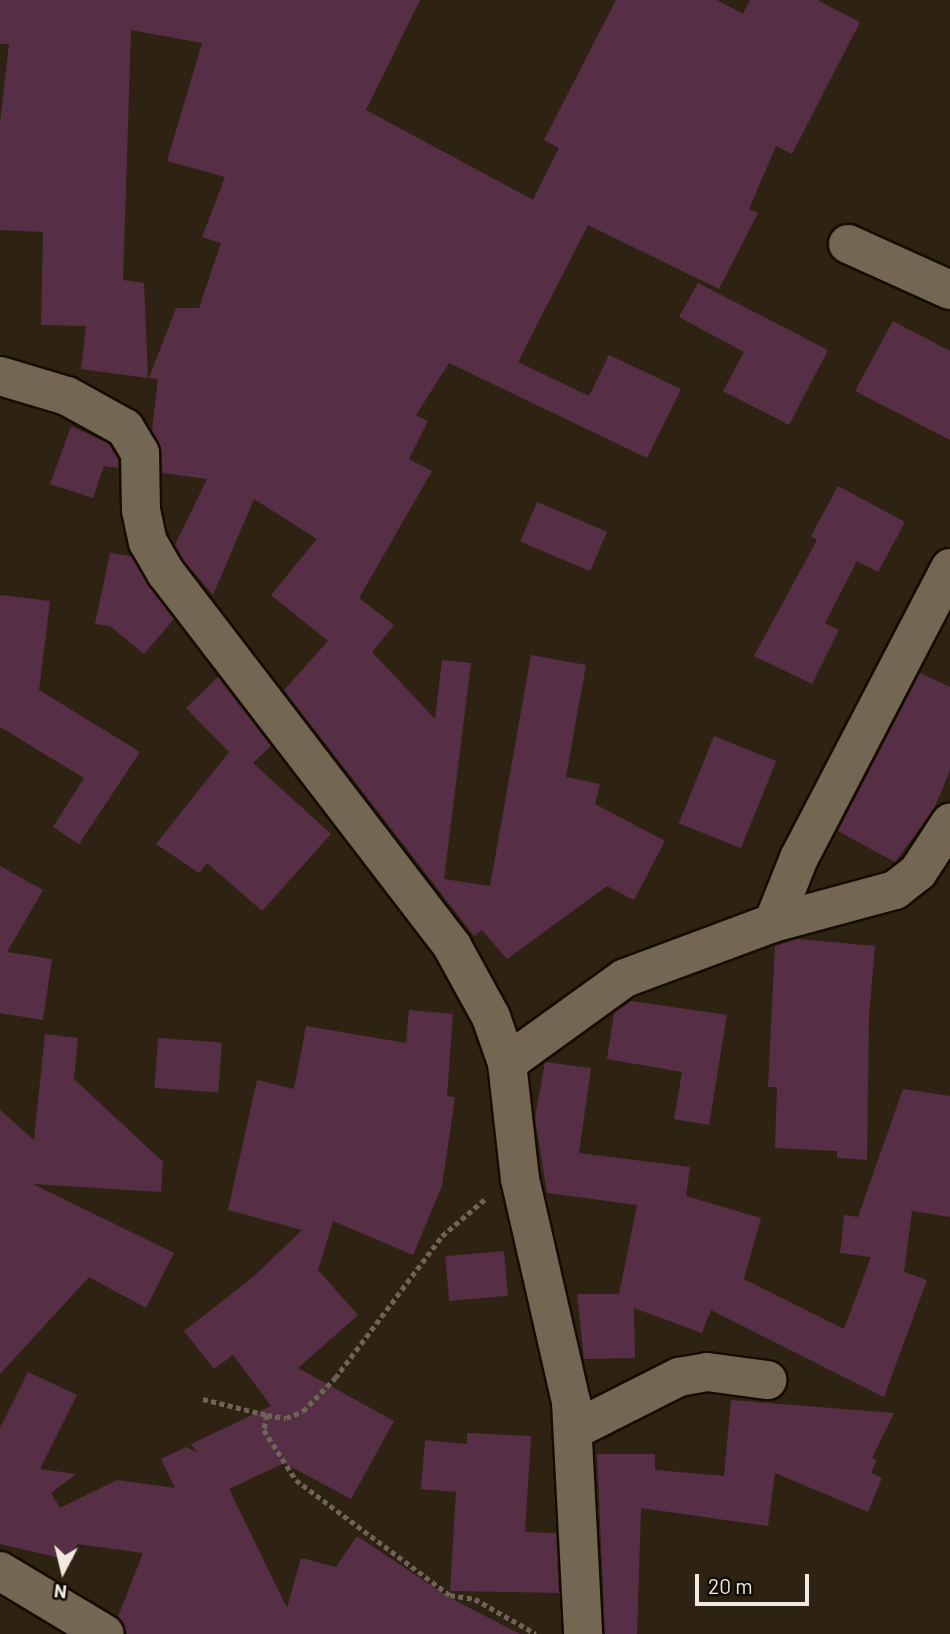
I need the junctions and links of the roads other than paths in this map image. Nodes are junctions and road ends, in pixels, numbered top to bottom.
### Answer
1 (848, 244) dead end
2 (950, 290) edge
3 (0, 376) edge
4 (950, 568) edge
5 (950, 823) edge
6 (773, 923) junction
7 (507, 1063) junction
8 (767, 1380) dead end
9 (573, 1430) junction
10 (0, 1571) edge
11 (105, 1634) edge
12 (583, 1634) edge

1 - 2 street
3 - 7 street
4 - 6 street
5 - 6 street
6 - 7 street
7 - 9 street
8 - 9 street
9 - 12 street
10 - 11 street

